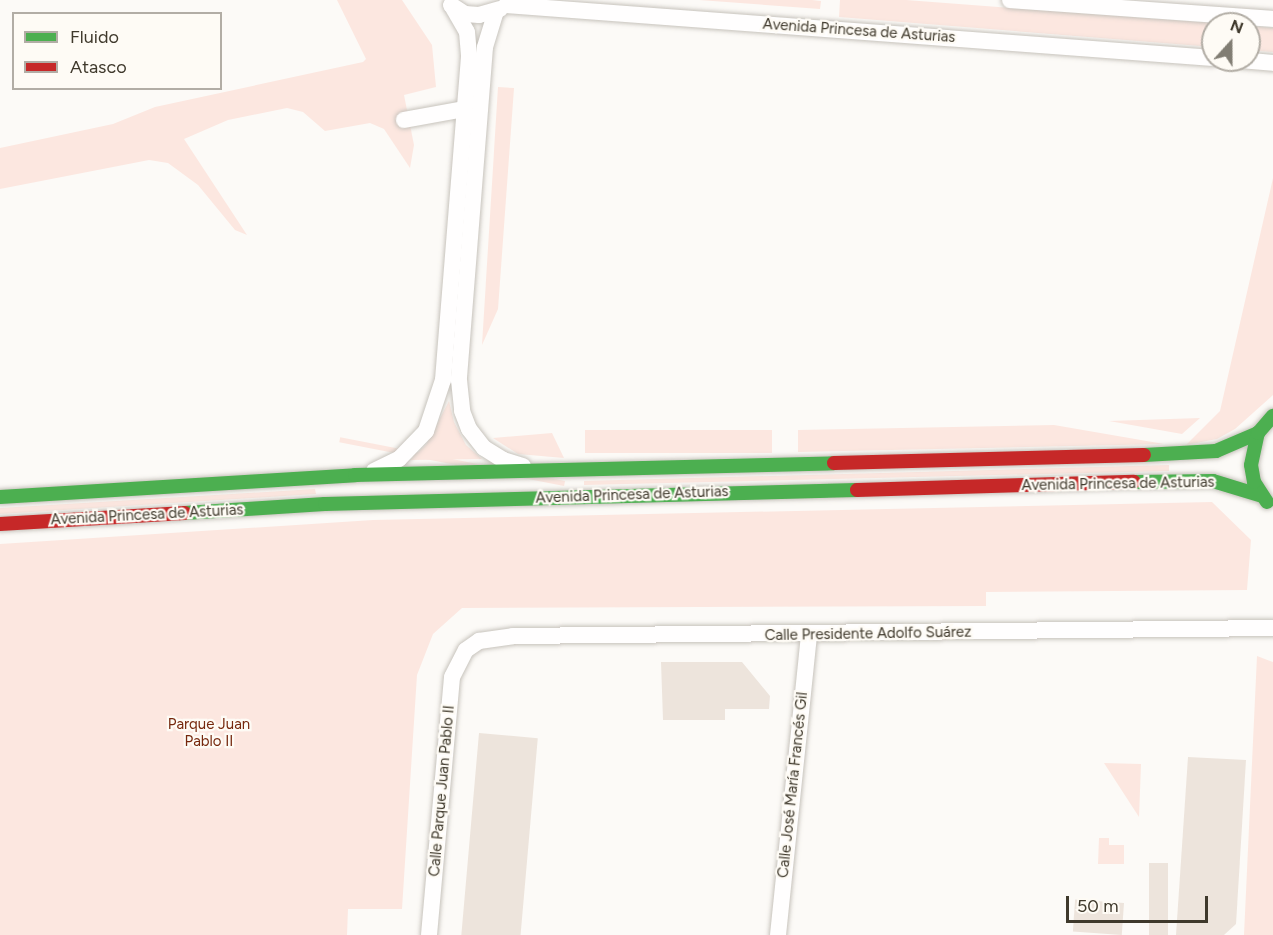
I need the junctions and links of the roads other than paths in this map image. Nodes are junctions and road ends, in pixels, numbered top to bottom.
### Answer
1 (1010, 0) edge
2 (449, 3) edge
3 (503, 5) edge
4 (1273, 19) edge
5 (1201, 57) edge
6 (464, 109) junction
7 (404, 120) dead end
8 (1273, 416) edge
9 (1258, 433) junction
10 (547, 471) junction
11 (355, 475) junction
12 (1262, 496) junction
13 (0, 497) edge
14 (1273, 507) edge
15 (0, 524) edge
16 (1273, 628) edge
17 (809, 636) junction
18 (466, 650) joint
19 (429, 935) edge
20 (778, 935) edge

1 - 4 street
2 - 3 street
2 - 6 street
3 - 5 street, Avenida Princesa de Asturias
3 - 10 street, Avenida Princesa de Asturias
6 - 7 street
6 - 11 street
8 - 9 main road
9 - 10 main road, Avenida Princesa de Asturias
9 - 12 main road
10 - 11 main road, Avenida Princesa de Asturias
11 - 13 main road, Avenida Princesa de Asturias
12 - 14 main road
12 - 15 main road, Avenida Princesa de Asturias
16 - 17 street, Calle Presidente Adolfo Suárez
17 - 18 street, Calle Presidente Adolfo Suárez
17 - 20 street, Calle José María Francés Gil
18 - 19 street, Calle Parque Juan Pablo II

